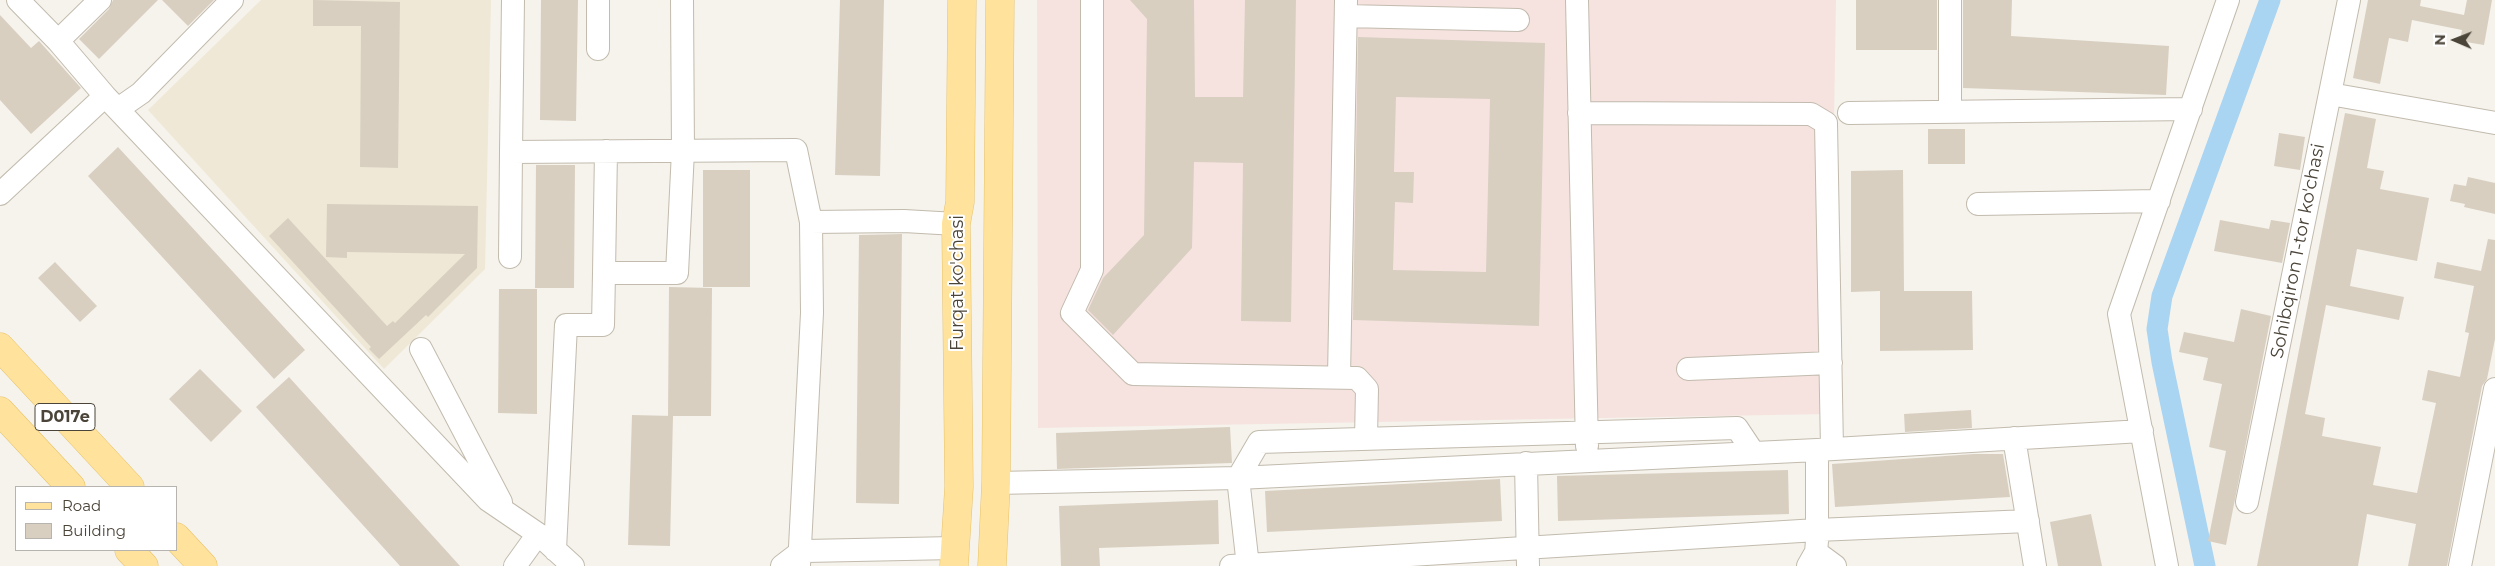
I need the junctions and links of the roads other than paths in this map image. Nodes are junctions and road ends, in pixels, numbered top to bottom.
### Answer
1 (18, 0) edge
2 (232, 0) edge
3 (513, 0) edge
4 (598, 0) edge
5 (682, 0) edge
6 (962, 0) edge
7 (1000, 0) edge
8 (1092, 0) edge
9 (1577, 0) edge
10 (1950, 0) edge
11 (2228, 0) edge
12 (2349, 0) edge
13 (94, 2) edge
14 (1346, 8) edge
15 (1518, 20) dead end
16 (58, 41) junction
17 (598, 48) dead end
18 (2330, 94) junction
19 (112, 102) junction
20 (2191, 110) junction
21 (1950, 112) junction
22 (1579, 113) junction
23 (1849, 113) dead end
24 (2495, 123) edge
25 (606, 151) junction
26 (683, 151) junction
27 (511, 152) junction
28 (0, 194) edge
29 (2159, 201) junction
30 (1978, 204) dead end
31 (811, 222) junction
32 (956, 224) junction
33 (510, 256) dead end
34 (604, 273) junction
35 (0, 347) edge
36 (422, 349) dead end
37 (1831, 363) junction
38 (1688, 368) dead end
39 (1339, 377) junction
40 (2495, 389) edge
41 (0, 411) edge
42 (2142, 431) junction
43 (1587, 432) junction
44 (2014, 438) junction
45 (1366, 439) junction
46 (1825, 449) junction
47 (1753, 452) junction
48 (1587, 460) junction
49 (1526, 462) junction
50 (1238, 478) junction
51 (996, 483) junction
52 (70, 486) edge
53 (129, 486) edge
54 (2247, 502) dead end
55 (506, 512) junction
56 (2028, 521) junction
57 (1817, 530) junction
58 (538, 534) junction
59 (178, 539) edge
60 (555, 550) junction
61 (130, 551) edge
62 (954, 557) edge
63 (1528, 557) edge
64 (1812, 559) edge
65 (793, 562) edge
66 (144, 566) edge
67 (203, 566) edge
68 (515, 566) edge
69 (573, 566) edge
70 (992, 566) edge
71 (1242, 566) edge
72 (1836, 566) edge
73 (2035, 566) edge
74 (2167, 566) edge
75 (2460, 566) edge

1 - 16 street
2 - 19 street
3 - 27 street
4 - 17 street
5 - 26 street
6 - 32 main road, Furqat ko'chasi
7 - 51 main road
8 - 39 street
9 - 22 street
10 - 21 street
11 - 20 street
12 - 18 street, Sohibqiron 1-tor ko'chasi
13 - 16 street
14 - 15 street
14 - 39 street
16 - 19 street
18 - 24 street
18 - 54 street, Sohibqiron 1-tor ko'chasi
19 - 28 street
19 - 55 street
20 - 21 street
20 - 29 street
21 - 23 street
22 - 37 street
22 - 43 street
25 - 26 street
25 - 27 street
25 - 34 street
26 - 31 street
26 - 34 street
27 - 33 street
29 - 30 street
29 - 42 street
31 - 32 street
31 - 65 street
32 - 62 main road, Furqat ko'chasi
34 - 60 street
35 - 53 main road, D017e
36 - 55 street
37 - 38 street
37 - 46 street
39 - 45 street
40 - 75 street
41 - 52 main road, D017e
42 - 44 street
42 - 74 street
43 - 45 street
43 - 47 street
43 - 48 street
44 - 46 street
44 - 56 street
45 - 50 street
46 - 47 street
46 - 57 street
47 - 48 street
48 - 49 street
49 - 50 street
49 - 63 street
50 - 51 street
50 - 71 street
51 - 70 main road
55 - 58 street
56 - 57 street
56 - 73 street
57 - 63 street
57 - 64 street
58 - 60 street
58 - 68 street
59 - 67 main road
60 - 69 street
61 - 66 main road
62 - 65 street
63 - 71 street
64 - 72 street

